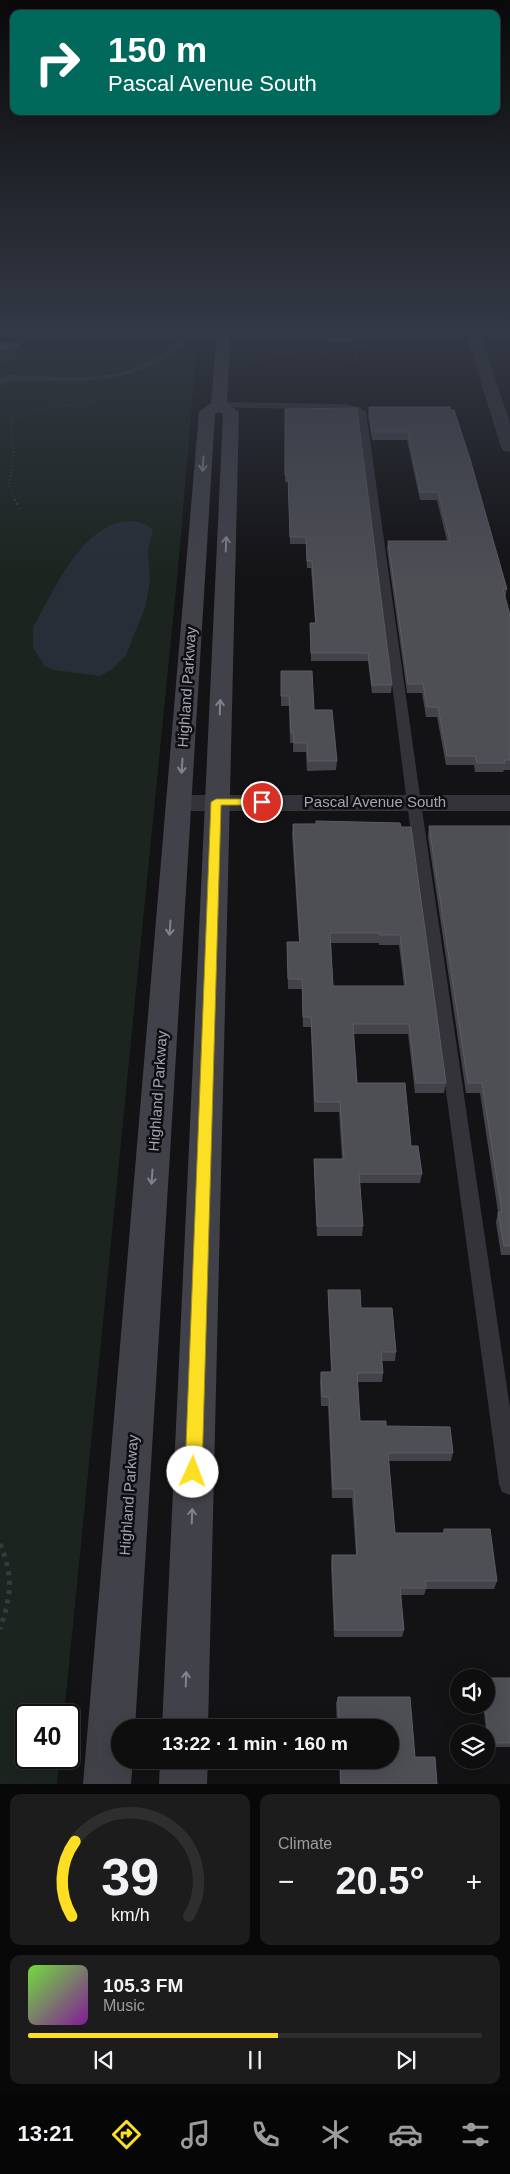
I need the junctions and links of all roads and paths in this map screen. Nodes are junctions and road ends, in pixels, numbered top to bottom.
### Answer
1 (24, 413) edge
2 (207, 413) edge
3 (231, 413) edge
4 (362, 413) edge
5 (499, 413) edge
6 (510, 447) edge
7 (20, 508) dead end
8 (179, 802) junction
9 (216, 802) junction
10 (414, 802) junction
11 (510, 802) edge
12 (510, 1484) edge
13 (0, 1544) edge
14 (0, 1629) edge
15 (185, 1719) edge
16 (184, 1769) edge
17 (107, 1784) edge
18 (183, 1784) edge

1 - 7 path
2 -> 8 street, Highland Parkway
9 -> 3 street
4 - 10 lane
5 - 6 street
8 - 9 street, Pascal Avenue South
8 -> 17 street, Highland Parkway
9 - 10 street, Pascal Avenue South
15 -> 9 street
10 - 11 street, Pascal Avenue South
10 - 12 lane
13 - 14 path
16 - 18 street

